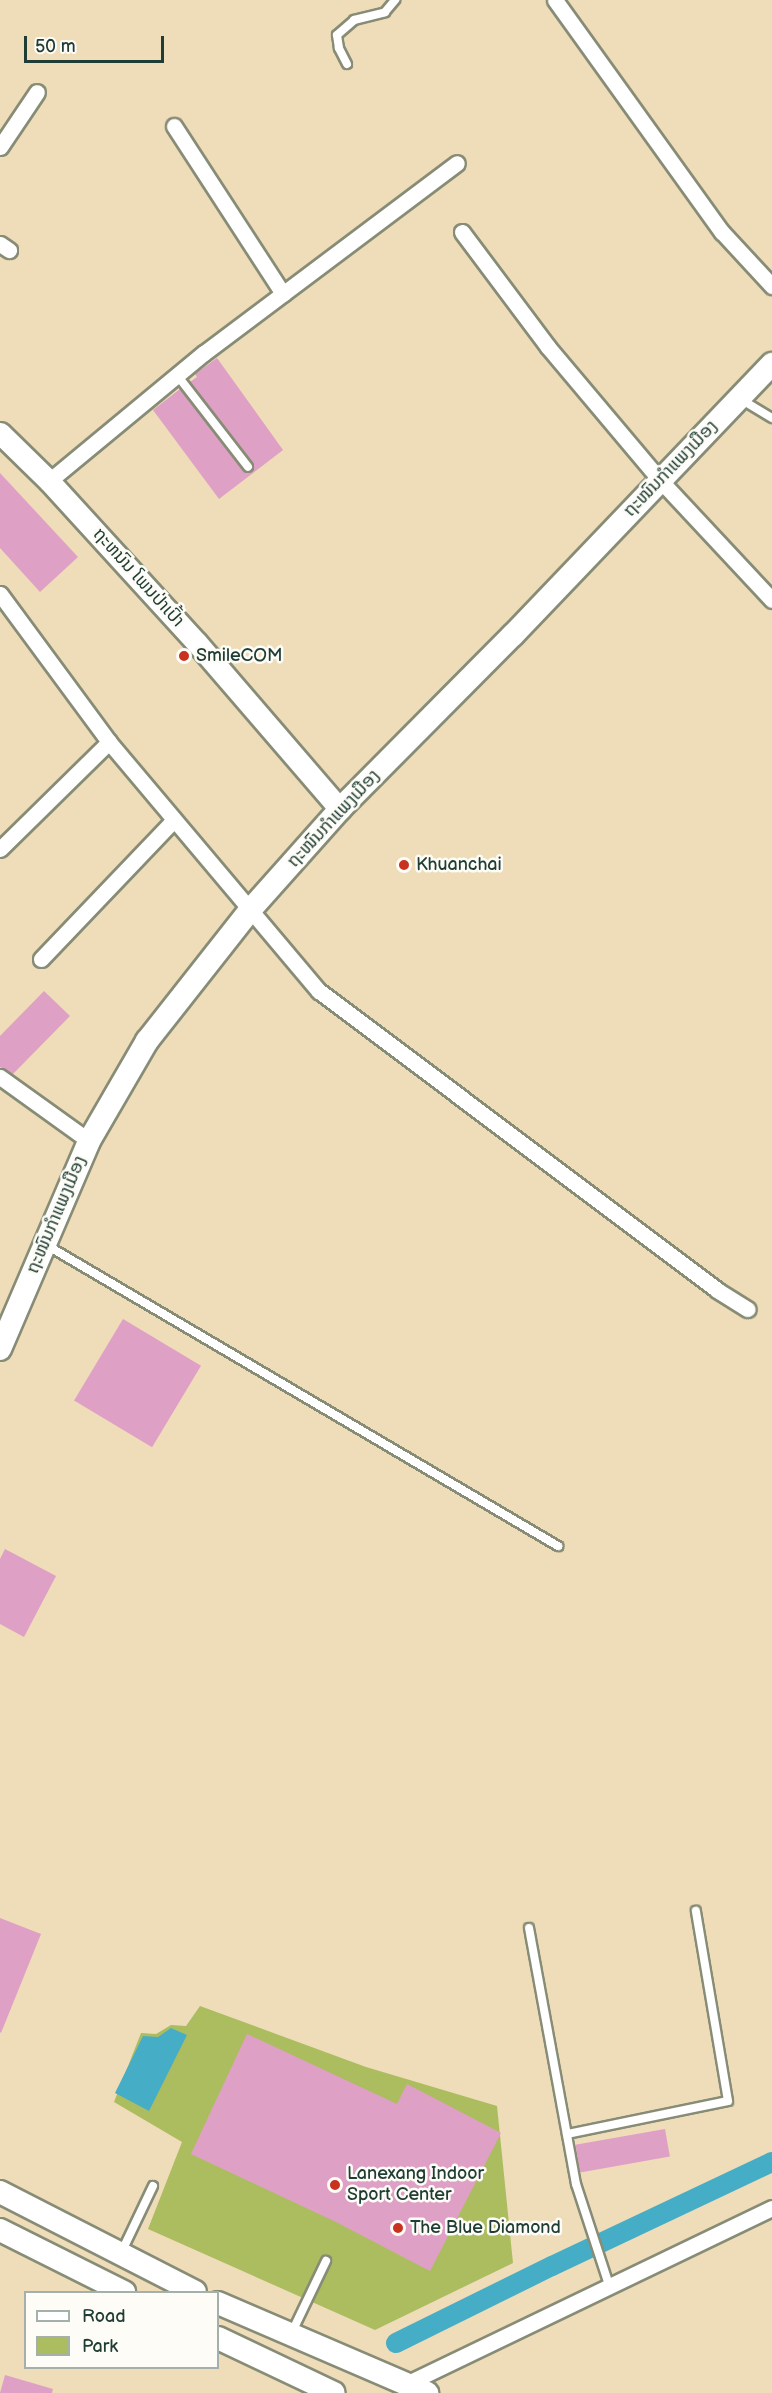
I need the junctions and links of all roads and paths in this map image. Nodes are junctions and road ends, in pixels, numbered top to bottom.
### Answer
1 (395, 0) edge
2 (555, 0) edge
3 (347, 64) dead end
4 (37, 92) dead end
5 (174, 126) dead end
6 (0, 147) edge
7 (457, 163) dead end
8 (462, 232) dead end
9 (772, 286) edge
10 (283, 294) junction
11 (772, 364) edge
12 (177, 375) junction
13 (739, 398) junction
14 (772, 418) edge
15 (0, 433) edge
16 (248, 468) dead end
17 (660, 480) junction
18 (50, 481) junction
19 (1, 598) edge
20 (772, 600) edge
21 (109, 742) junction
22 (340, 809) junction
23 (174, 820) junction
24 (0, 849) edge
25 (251, 909) junction
26 (41, 959) dead end
27 (0, 1077) edge
28 (89, 1141) junction
29 (44, 1244) junction
30 (747, 1309) dead end
31 (0, 1349) edge
32 (558, 1546) dead end
33 (696, 1911) dead end
34 (529, 1928) dead end
35 (567, 2134) junction
36 (153, 2186) dead end
37 (0, 2192) edge
38 (772, 2208) edge
39 (0, 2230) edge
40 (120, 2255) junction
41 (326, 2261) dead end
42 (610, 2288) junction
43 (122, 2291) edge
44 (193, 2291) edge
45 (219, 2303) edge
46 (290, 2337) junction
47 (219, 2338) edge
48 (406, 2384) junction
49 (331, 2392) edge
50 (427, 2393) edge

1 - 3 lane
2 - 9 street
4 - 6 street
5 - 10 street
7 - 10 street
8 - 17 street
10 - 12 street
11 - 13 main road, ຖະໜົນກຳແພງເມືອງ
12 - 16 lane
12 - 18 street
13 - 14 lane
13 - 17 main road, ຖະໜົນກຳແພງເມືອງ
15 - 18 street, ຖະຫນົນ ໂພນປ່າເປົ້າ
17 - 20 street
17 - 22 main road, ຖະໜົນກຳແພງເມືອງ
18 - 22 street, ຖະຫນົນ ໂພນປ່າເປົ້າ
19 - 21 street
21 - 23 street
21 - 24 street
22 - 25 main road, ຖະໜົນກຳແພງເມືອງ
23 - 25 street
23 - 26 street
25 - 28 main road, ຖະໜົນກຳແພງເມືອງ
25 - 30 street
27 - 28 street
28 - 29 main road, ຖະໜົນກຳແພງເມືອງ
29 - 31 main road, ຖະໜົນກຳແພງເມືອງ
29 - 32 lane
33 - 35 lane
34 - 35 lane
35 - 42 lane
36 - 40 lane
37 - 40 main road
38 - 42 street
39 - 43 main road
40 - 44 main road
41 - 46 lane
42 - 48 street
45 - 46 main road
46 - 48 main road
47 - 49 main road
48 - 50 main road

